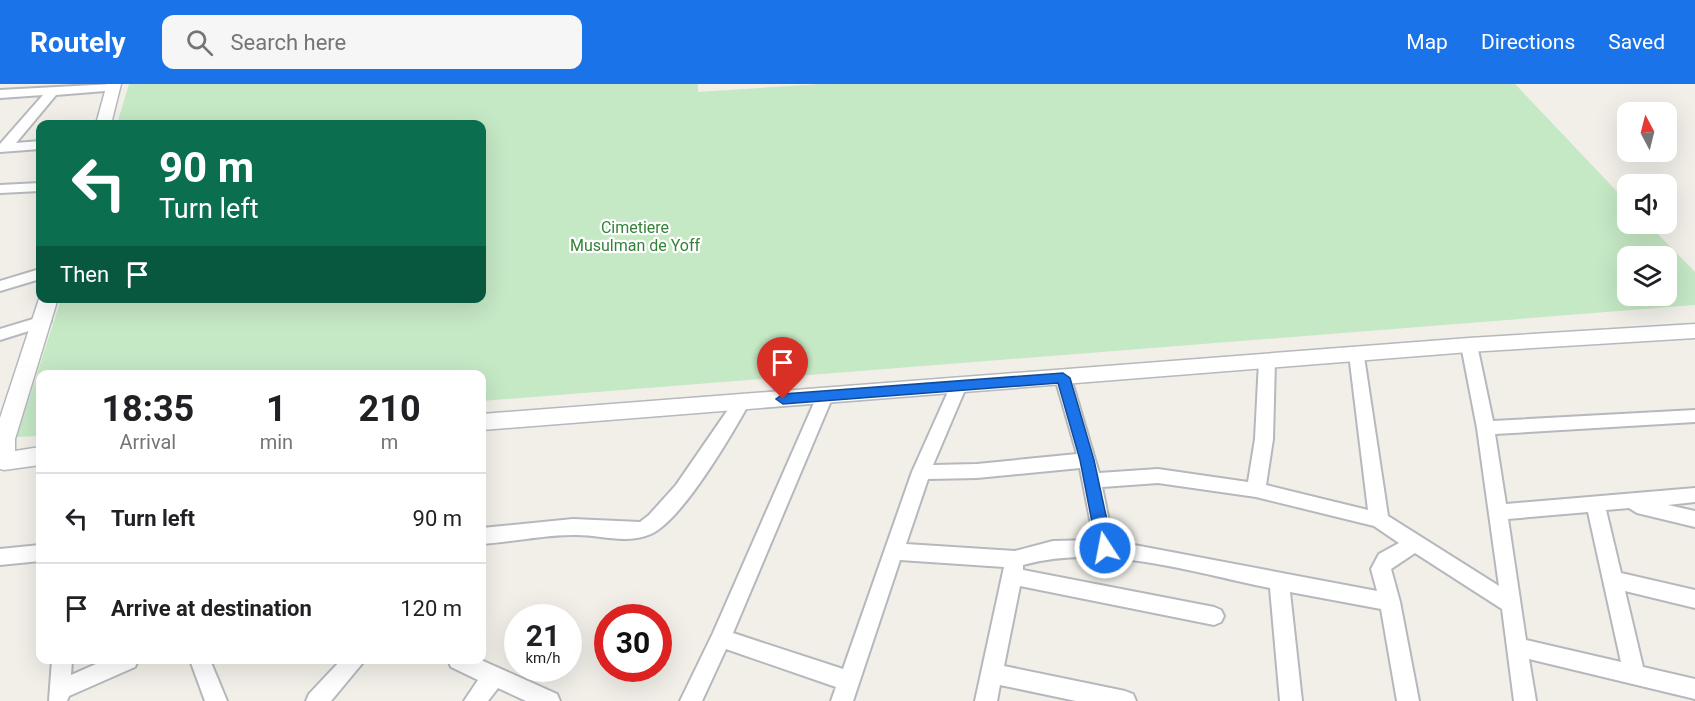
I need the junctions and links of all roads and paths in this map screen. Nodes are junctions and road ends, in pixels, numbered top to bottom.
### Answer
1 (114, 86) edge
2 (52, 92) junction
3 (0, 94) edge
4 (104, 120) edge
5 (36, 145) edge
6 (3, 147) edge
7 (36, 187) edge
8 (0, 189) edge
9 (36, 275) edge
10 (0, 286) edge
11 (48, 303) edge
12 (42, 321) junction
13 (1695, 331) edge
14 (0, 335) edge
15 (1469, 345) junction
16 (1357, 354) junction
17 (1267, 361) junction
18 (1063, 378) junction
19 (959, 385) junction
20 (825, 396) junction
21 (742, 402) junction
22 (1695, 416) edge
23 (486, 422) edge
24 (1486, 428) junction
25 (3, 453) edge
26 (36, 457) edge
27 (1087, 460) junction
28 (921, 472) junction
29 (1092, 481) junction
30 (1256, 490) junction
31 (1695, 495) edge
32 (1621, 502) junction
33 (1595, 504) junction
34 (1498, 512) junction
35 (1695, 519) edge
36 (1379, 520) junction
37 (486, 536) edge
38 (1416, 543) junction
39 (1105, 548) junction
40 (892, 551) junction
41 (36, 553) edge
42 (0, 557) edge
43 (1013, 568) junction
44 (1279, 579) junction
45 (1613, 580) junction
46 (1695, 599) edge
47 (1390, 602) junction
48 (1511, 604) junction
49 (1214, 616) dead end
50 (721, 638) junction
51 (1517, 646) junction
52 (62, 664) edge
53 (120, 664) edge
54 (202, 664) edge
55 (350, 664) edge
56 (467, 664) edge
57 (993, 674) junction
58 (1634, 674) junction
59 (494, 676) junction
60 (849, 681) junction
61 (1695, 689) edge
62 (58, 695) edge
63 (1112, 700) edge
64 (216, 701) edge
65 (317, 701) edge
66 (475, 701) edge
67 (549, 701) edge
68 (691, 701) edge
69 (842, 701) edge
70 (986, 701) edge
71 (1291, 701) edge
72 (1408, 701) edge
73 (1525, 701) edge

1 - 2 street
1 - 4 street
2 - 3 street
2 - 6 street
5 - 6 street
7 - 8 street
9 - 10 street
11 - 12 street
12 - 14 street
12 - 25 street
13 - 15 street
15 - 16 street
15 - 24 street
16 - 17 street
16 - 36 street
17 - 18 street
17 - 30 street
18 - 19 street
18 - 27 street
19 - 20 street
19 - 28 street
20 - 21 street
20 - 50 street
21 - 23 street
21 - 37 street
22 - 24 street
24 - 34 street
25 - 26 street
27 - 28 street
27 - 29 street
28 - 40 street
29 - 30 street
29 - 39 street
30 - 36 street
31 - 32 street
32 - 33 street
32 - 35 street
33 - 34 street
33 - 45 street
34 - 48 street
36 - 38 street
38 - 47 street
38 - 48 street
39 - 43 street
39 - 44 street
40 - 43 street
40 - 60 street
41 - 42 street
43 - 49 street
43 - 57 street
44 - 47 street
44 - 71 street
45 - 46 street
45 - 58 street
47 - 72 street
48 - 51 street
50 - 60 street
50 - 68 street
51 - 58 street
51 - 73 street
52 - 62 street
53 - 62 street
54 - 64 street
55 - 65 street
56 - 59 street
57 - 63 street
57 - 70 street
58 - 61 street
59 - 66 street
59 - 67 street
60 - 69 street

